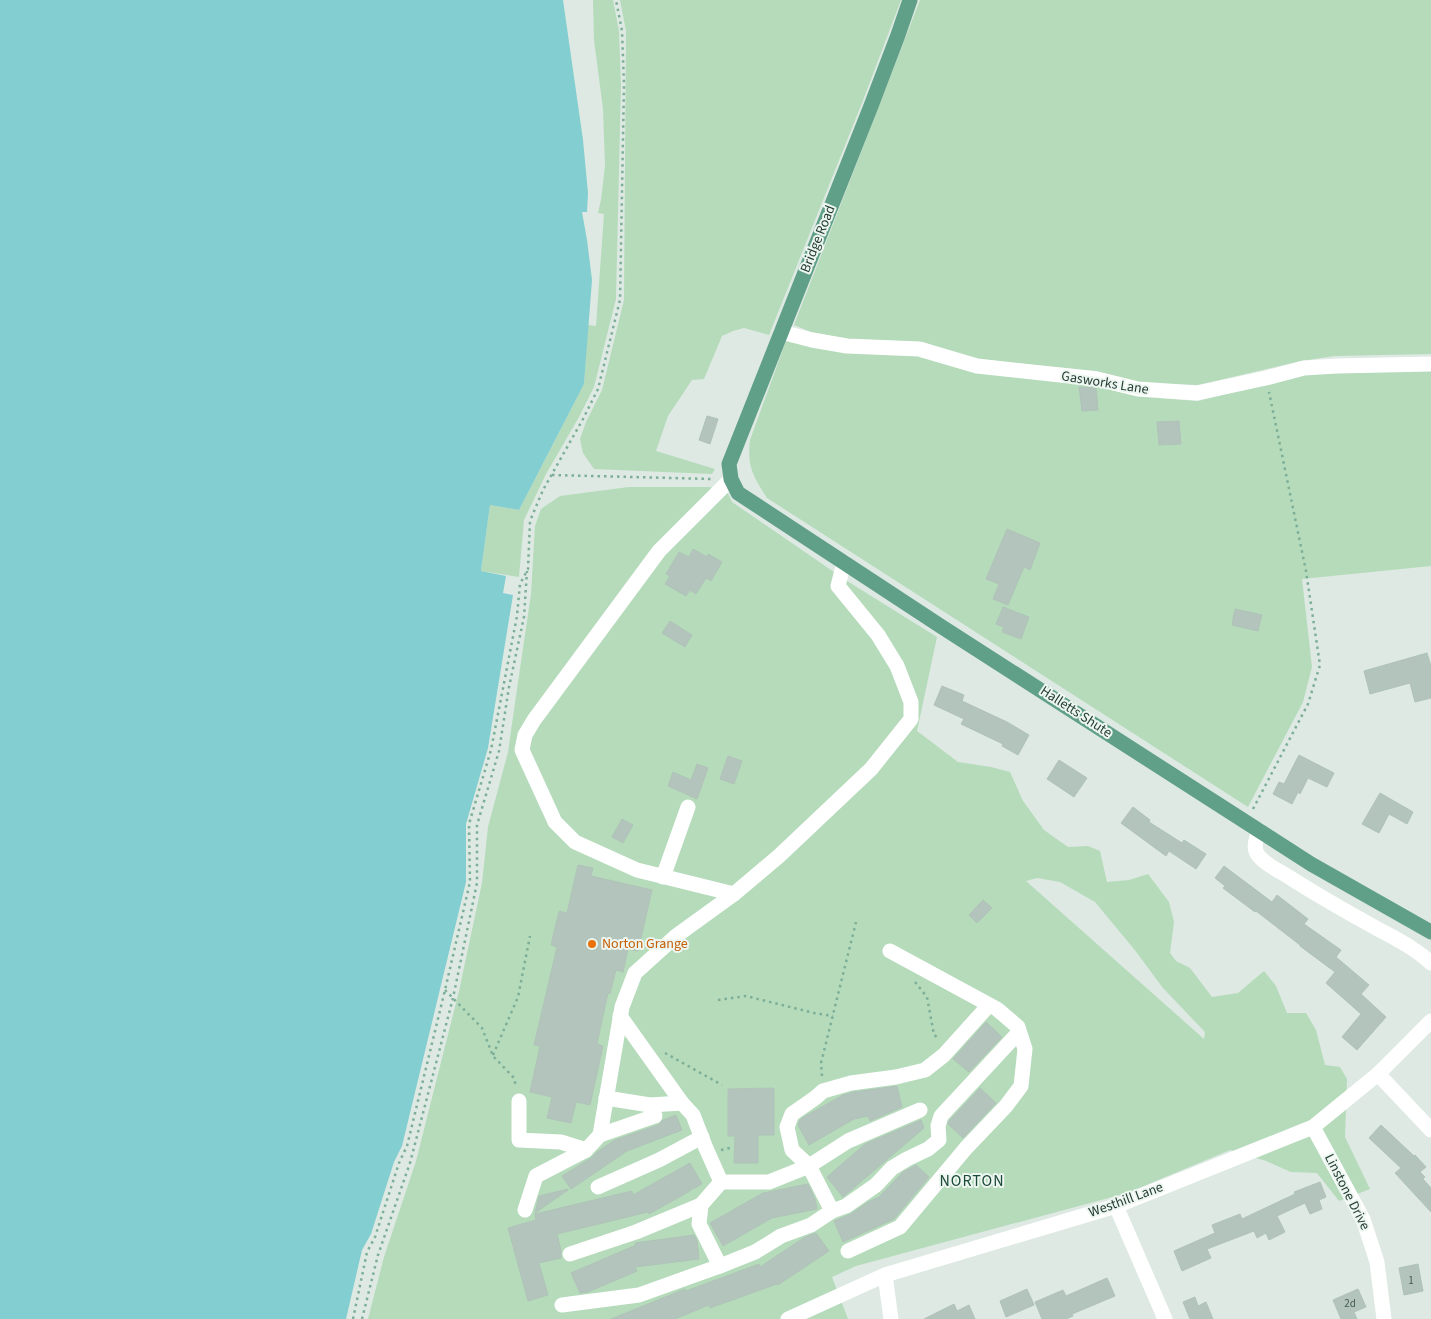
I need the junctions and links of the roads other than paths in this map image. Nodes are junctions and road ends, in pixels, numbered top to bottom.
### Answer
1 (910, 0) edge
2 (781, 332) junction
3 (1431, 364) edge
4 (731, 479) junction
5 (844, 562) junction
6 (688, 807) dead end
7 (1253, 826) junction
8 (663, 877) junction
9 (734, 894) junction
10 (1431, 932) edge
11 (890, 951) dead end
12 (1431, 963) edge
13 (989, 1006) junction
14 (620, 1016) junction
15 (1431, 1021) edge
16 (1019, 1032) junction
17 (1378, 1074) junction
18 (606, 1098) junction
19 (519, 1101) road end
20 (682, 1103) junction
21 (920, 1110) dead end
22 (655, 1116) dead end
23 (1314, 1127) junction
24 (1431, 1130) edge
25 (600, 1135) junction
26 (702, 1137) junction
27 (586, 1150) junction
28 (809, 1166) junction
29 (721, 1182) junction
30 (598, 1187) dead end
31 (701, 1205) junction
32 (1116, 1206) junction
33 (525, 1210) dead end
34 (832, 1211) junction
35 (848, 1251) dead end
36 (570, 1254) dead end
37 (720, 1266) junction
38 (885, 1275) junction
39 (562, 1305) dead end
40 (788, 1319) edge
41 (891, 1319) edge
42 (1165, 1319) edge
43 (1384, 1319) edge

1 - 2 main road, Bridge Road
2 - 3 street, Gasworks Lane
2 - 4 main road, Bridge Road
4 - 5 main road, Halletts Shute
4 - 8 street
5 - 7 main road, Halletts Shute
5 - 9 street
6 - 8 street
7 - 10 main road, Halletts Shute
7 - 12 street
8 - 9 street
9 - 14 street
11 - 13 street
13 - 16 street
13 - 28 street
14 - 18 street
14 - 20 street
15 - 17 street, Westhill Lane
16 - 34 street
16 - 35 street
17 - 23 street, Westhill Lane
17 - 24 street
18 - 20 street
18 - 25 street
19 - 27 street
20 - 26 street
21 - 28 street
22 - 25 street
23 - 32 street, Westhill Lane
23 - 43 street, Linstone Drive
25 - 27 street
26 - 29 street
26 - 30 street
27 - 33 street
28 - 29 street
28 - 34 street
29 - 31 street
31 - 36 street
31 - 37 street
32 - 38 street, Westhill Lane
32 - 42 street
34 - 37 street
37 - 39 street
38 - 40 street, Westhill Lane
38 - 41 street

